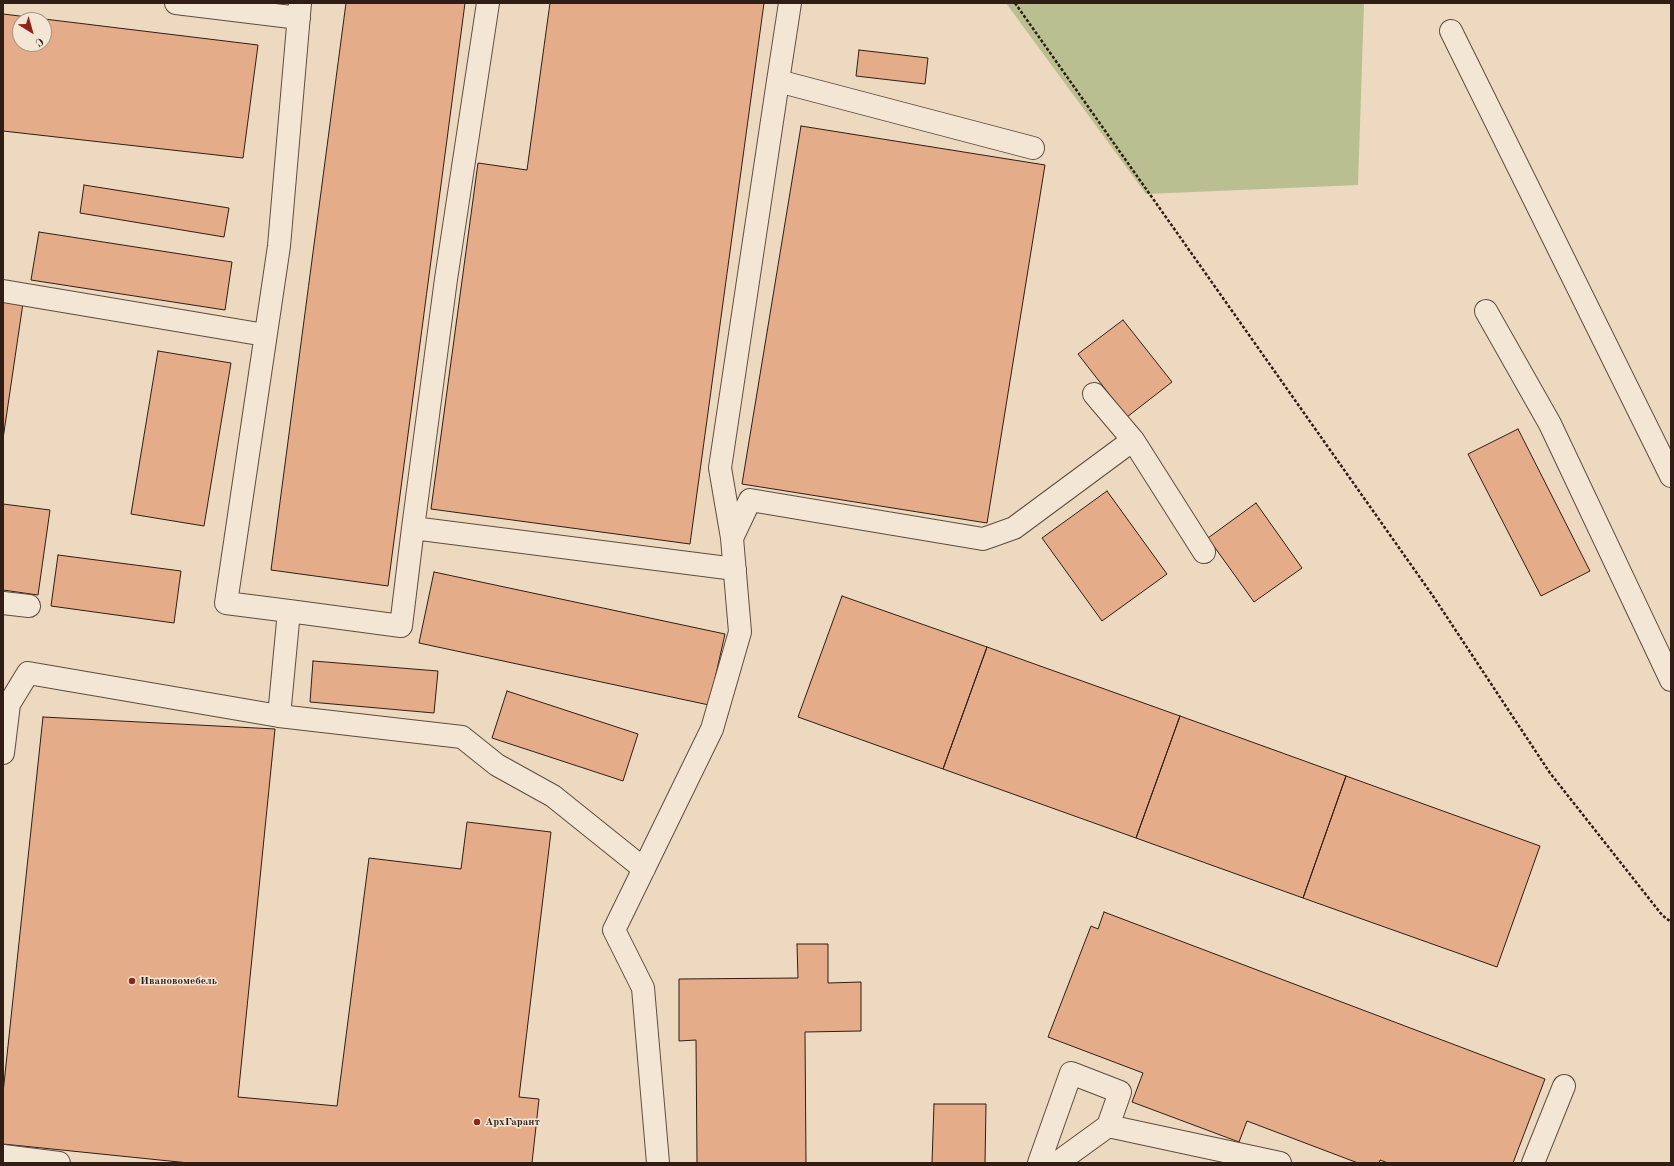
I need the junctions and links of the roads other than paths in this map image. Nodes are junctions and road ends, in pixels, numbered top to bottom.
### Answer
1 (176, 3) edge
2 (488, 3) edge
3 (790, 3) edge
4 (300, 11) edge
5 (1451, 31) dead end
6 (778, 81) junction
7 (1032, 148) dead end
8 (3, 291) edge
9 (1486, 311) dead end
10 (266, 335) junction
11 (1094, 394) dead end
12 (1133, 440) junction
13 (1671, 476) edge
14 (414, 528) junction
15 (732, 538) junction
16 (1204, 552) dead end
17 (734, 569) junction
18 (3, 603) edge
19 (29, 606) dead end
20 (288, 611) junction
21 (1671, 680) edge
22 (279, 716) junction
23 (3, 753) edge
24 (644, 869) junction
25 (1564, 1086) dead end
26 (1108, 1126) junction
27 (3, 1156) edge
28 (59, 1163) edge
29 (658, 1163) edge
30 (1039, 1163) edge
31 (1058, 1163) edge
32 (1280, 1163) edge
33 (1533, 1163) edge

1 - 4 lane
2 - 14 lane
3 - 6 lane
4 - 10 lane
5 - 13 lane
6 - 7 lane
6 - 15 lane
8 - 10 lane
9 - 21 lane
10 - 20 lane
11 - 12 lane
12 - 15 lane
12 - 16 lane
14 - 17 lane
14 - 20 lane
15 - 17 lane
17 - 24 lane
18 - 19 lane
20 - 22 lane
22 - 23 lane
22 - 24 lane
24 - 29 lane
25 - 33 lane
26 - 30 lane
26 - 31 lane
26 - 32 lane
27 - 28 lane

